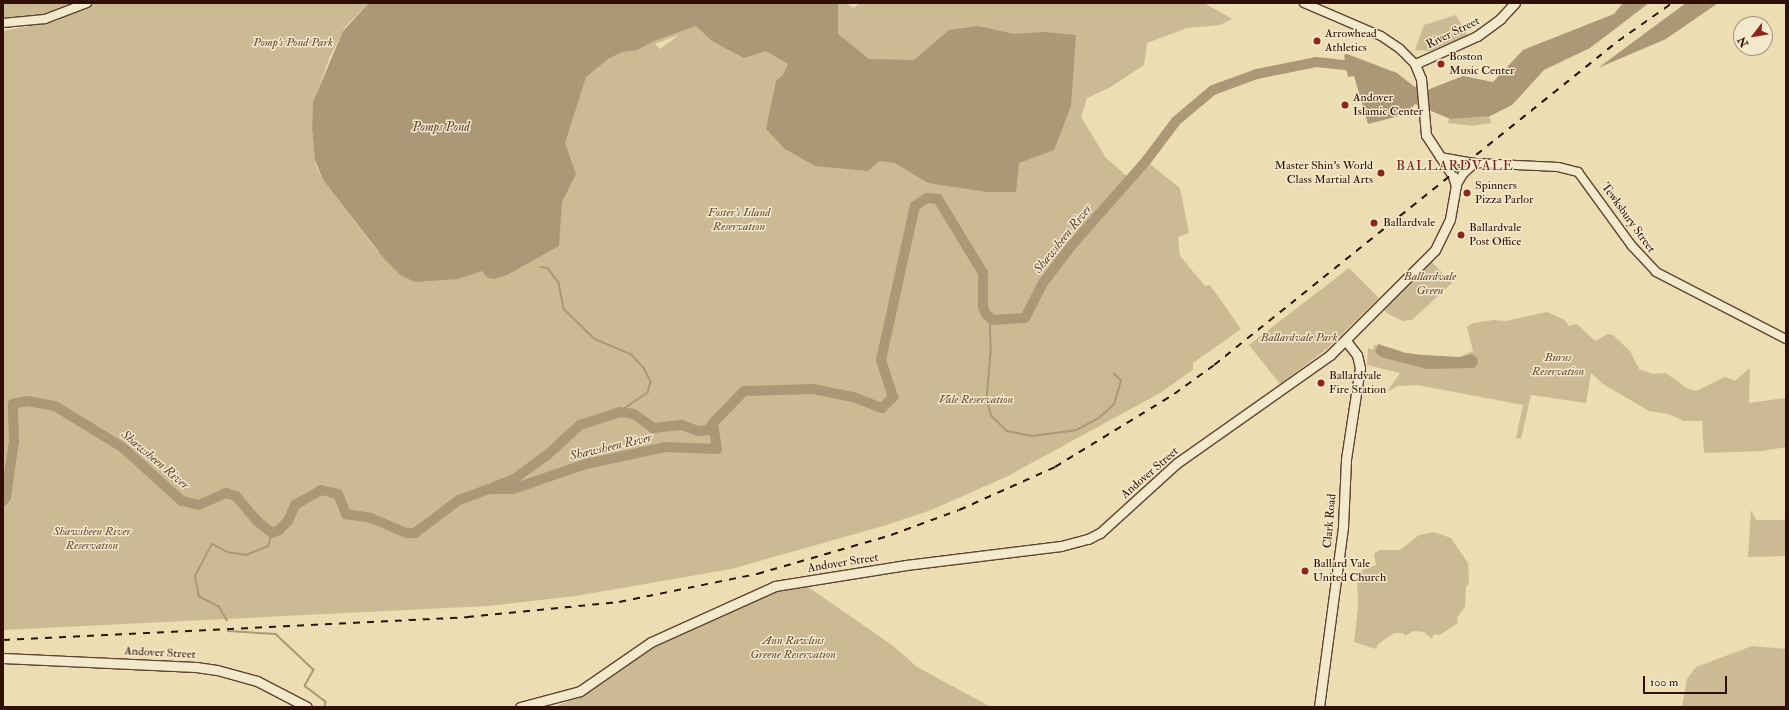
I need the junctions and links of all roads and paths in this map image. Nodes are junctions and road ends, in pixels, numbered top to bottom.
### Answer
1 (87, 3) edge
2 (1304, 3) edge
3 (1515, 3) edge
4 (3, 23) edge
5 (1415, 64) junction
6 (1440, 158) junction
7 (1475, 163) junction
8 (1456, 186) junction
9 (1786, 339) edge
10 (1346, 341) junction
11 (3, 658) edge
12 (307, 707) edge
13 (520, 707) edge
14 (1319, 707) edge

1 - 4 street
2 - 5 street
3 - 5 main road, River Street
5 - 6 main road
6 - 7 street, Tewksbury Street
6 - 8 main road
7 - 8 street
7 - 9 street, Tewksbury Street
8 - 10 main road, Andover Street
10 - 13 main road, Andover Street
10 - 14 main road, Clark Road
11 - 12 main road, Andover Street

